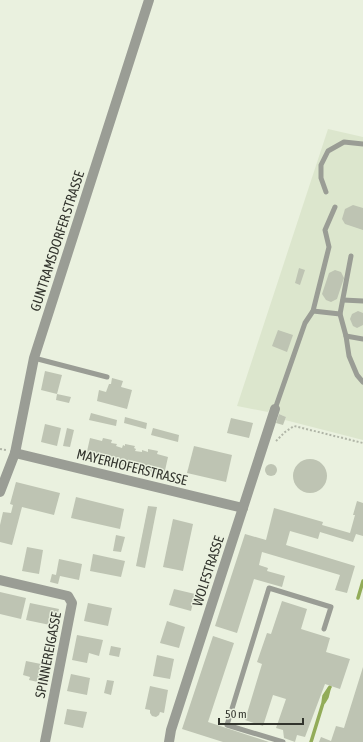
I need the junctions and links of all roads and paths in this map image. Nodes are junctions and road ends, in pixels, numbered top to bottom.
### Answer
1 (149, 0) edge
2 (363, 144) edge
3 (326, 192) dead end
4 (335, 207) dead end
5 (351, 256) dead end
6 (343, 300) junction
7 (363, 301) edge
8 (313, 311) junction
9 (340, 314) junction
10 (346, 336) junction
11 (363, 339) edge
12 (34, 358) junction
13 (107, 377) dead end
14 (363, 382) edge
15 (275, 409) joint
16 (265, 442) junction
17 (363, 443) edge
18 (15, 453) junction
19 (0, 492) edge
20 (243, 508) junction
21 (0, 580) edge
22 (324, 629) dead end
23 (45, 742) edge
24 (169, 742) edge
25 (283, 742) edge

1 - 12 street, GUNTRAMSDORFER STRASSE
2 - 3 lane
4 - 8 lane
5 - 6 lane
6 - 7 lane
6 - 9 lane
8 - 9 lane
8 - 15 lane
9 - 10 lane
10 - 11 lane
10 - 14 lane
12 - 13 lane
12 - 18 street, GUNTRAMSDORFER STRASSE
15 - 16 street, WOLFSTRASSE
16 - 17 path
16 - 20 street, WOLFSTRASSE
18 - 19 street, GUNTRAMSDORFER STRASSE
18 - 20 street, MAYERHOFERSTRASSE
20 - 24 street, WOLFSTRASSE
21 - 23 street, SPINNEREIGASSE
22 - 25 lane

